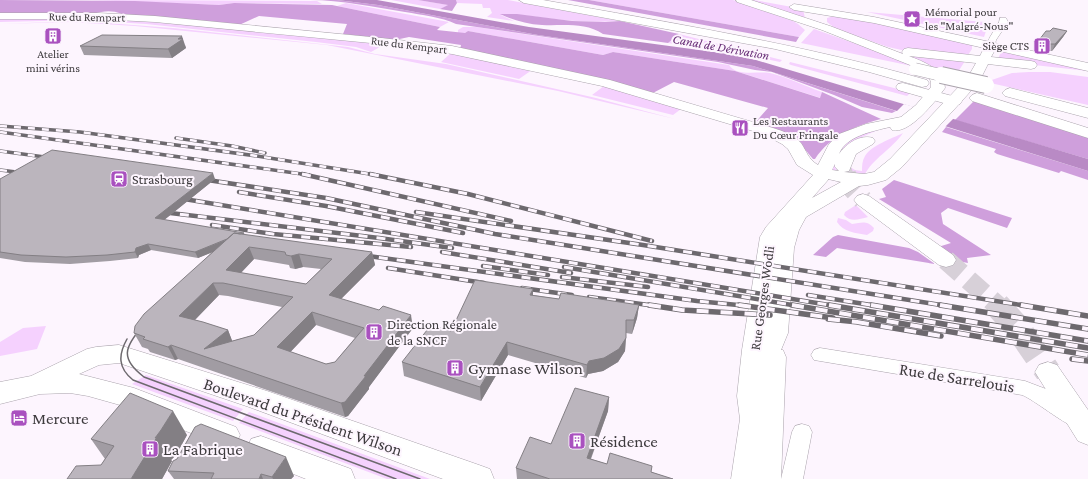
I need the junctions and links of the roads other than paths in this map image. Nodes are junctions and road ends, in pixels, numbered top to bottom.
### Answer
1 (524, 0) edge
2 (548, 0) edge
3 (741, 0) edge
4 (759, 0) edge
5 (831, 0) edge
6 (842, 5) dead end
7 (820, 14) junction
8 (0, 16) edge
9 (610, 16) junction
10 (874, 20) junction
11 (1003, 20) dead end
12 (826, 28) junction
13 (861, 40) junction
14 (991, 46) junction
15 (804, 48) junction
16 (982, 61) junction
17 (884, 67) junction
18 (1088, 67) edge
19 (1054, 69) junction
20 (1088, 73) edge
21 (919, 76) junction
22 (981, 89) junction
23 (933, 95) junction
24 (954, 101) junction
25 (1088, 109) edge
26 (1088, 113) edge
27 (1088, 119) edge
28 (1088, 124) edge
29 (1088, 133) edge
30 (830, 170) junction
31 (868, 180) junction
32 (863, 200) tunnel mouth
33 (800, 213) junction
34 (946, 260) tunnel mouth
35 (776, 333) junction
36 (820, 355) dead end
37 (1048, 372) tunnel mouth
38 (37, 385) junction
39 (0, 393) edge
40 (754, 419) junction
41 (1083, 422) edge
42 (802, 432) dead end
43 (340, 479) edge
44 (479, 479) edge
45 (746, 479) edge
46 (766, 479) edge
47 (792, 479) edge

1 - 9 highway
2 - 15 highway
3 - 12 main road
4 - 7 main road
5 - 7 main road
6 - 10 main road
7 - 10 main road
7 - 12 main road
8 - 30 main road, Rue du Rempart
9 - 17 highway
9 - 23 highway
10 - 14 main road
11 - 14 street
12 - 13 main road
13 - 16 main road
13 - 23 main road
14 - 16 main road
14 - 18 main road
15 - 17 highway
15 - 21 highway
16 - 19 main road
16 - 22 main road
17 - 21 highway
19 - 20 main road
19 - 22 main road
21 - 22 highway
22 - 24 main road
22 - 25 highway
22 - 26 highway
22 - 27 highway
22 - 28 highway
22 - 29 highway
23 - 24 highway
23 - 30 main road, Rue Georges Wodli
24 - 31 main road
30 - 31 main road
30 - 33 main road, Rue Georges Wodli
30 - 40 main road, Rue Georges Wodli
31 - 33 main road
32 - 34 main road
33 - 35 main road, Rue Georges Wodli
35 - 40 main road
35 - 46 main road, Rue Georges Wodli
36 - 41 street, Rue de Sarrelouis
37 - 41 main road
38 - 39 main road
38 - 43 main road
38 - 44 main road, Boulevard du Président Wilson
40 - 45 main road
42 - 47 street

